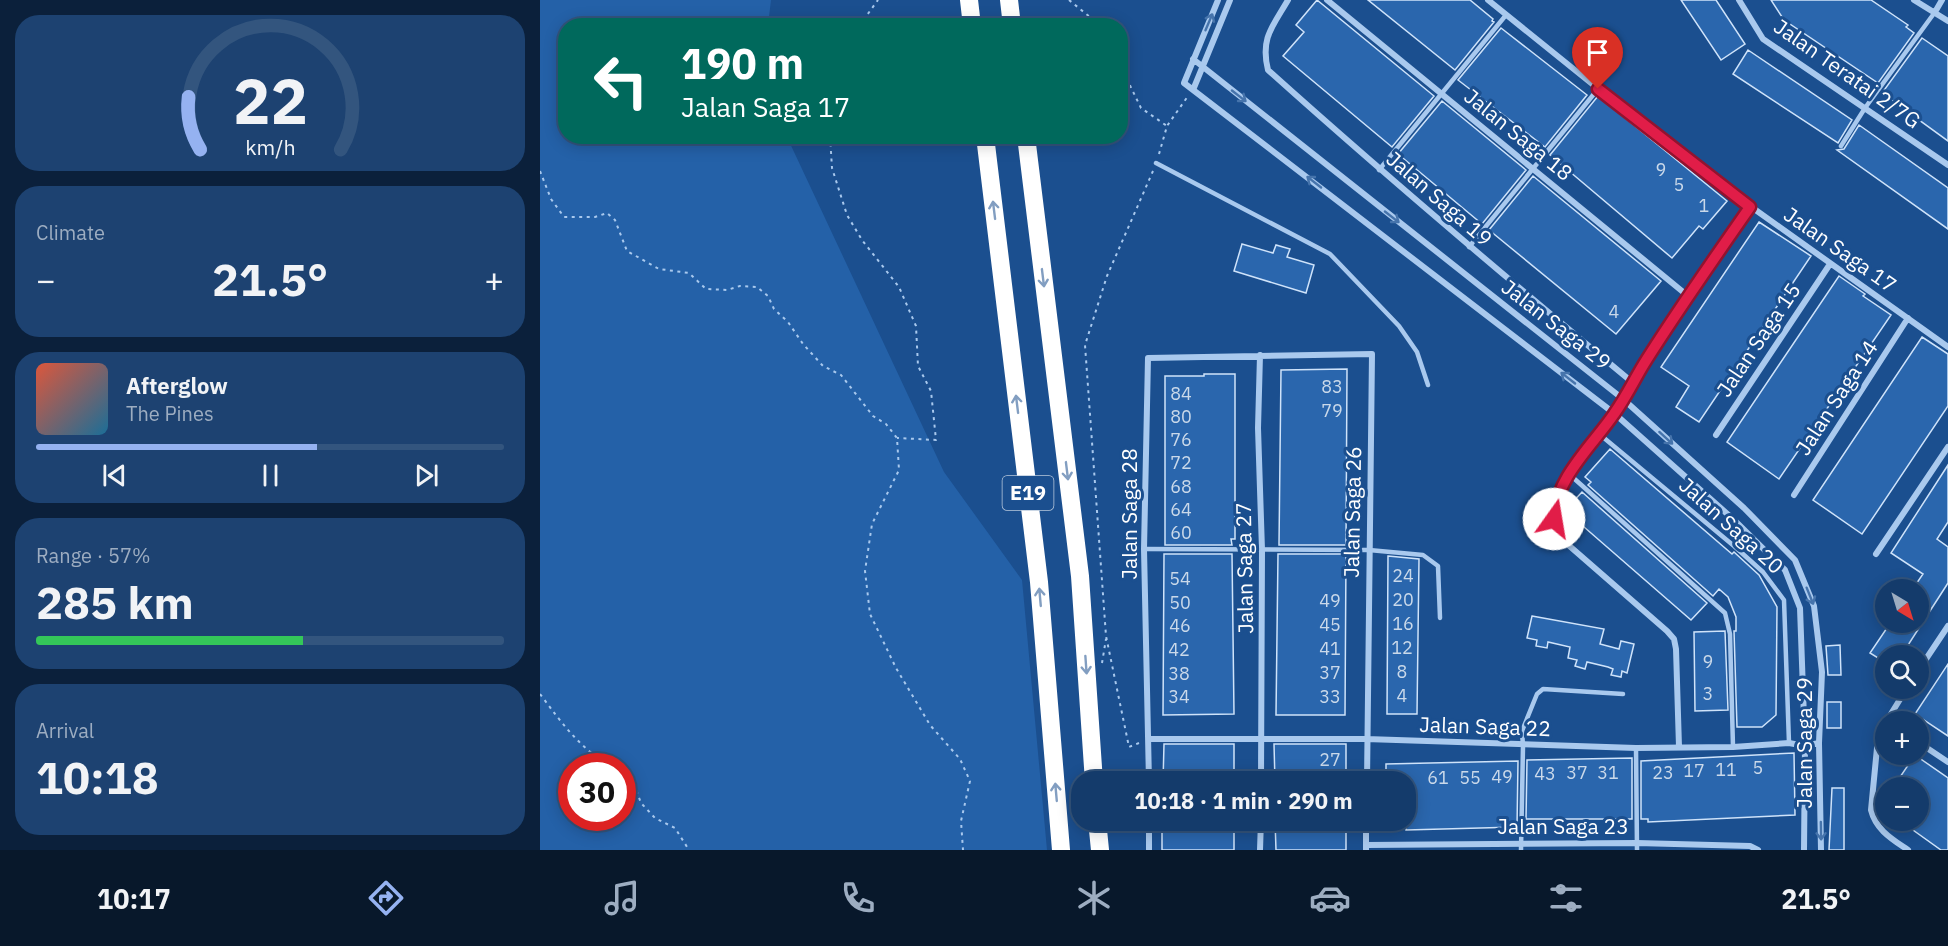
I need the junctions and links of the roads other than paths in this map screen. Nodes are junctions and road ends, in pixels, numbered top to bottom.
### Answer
1 (969, 0) edge
2 (1009, 0) edge
3 (1218, 0) edge
4 (1230, 0) edge
5 (1288, 0) edge
6 (1327, 0) edge
7 (1488, 0) edge
8 (1739, 0) edge
9 (1914, 0) edge
10 (1941, 0) edge
11 (1935, 12) junction
12 (1506, 15) junction
13 (971, 18) edge
14 (1011, 18) edge
15 (1948, 21) edge
16 (1193, 60) junction
17 (1202, 66) junction
18 (1598, 89) junction
19 (1193, 90) junction
20 (1441, 94) junction
21 (1865, 108) junction
22 (986, 144) edge
23 (1027, 144) edge
24 (1841, 146) dead end
25 (1156, 163) road end
26 (1948, 165) edge
27 (1532, 169) junction
28 (1379, 170) junction
29 (1750, 207) junction
30 (1469, 247) junction
31 (1830, 264) junction
32 (1688, 296) junction
33 (1908, 318) junction
34 (1948, 346) edge
35 (1260, 355) junction
36 (1632, 382) junction
37 (1428, 386) dead end
38 (1623, 399) junction
39 (1615, 414) junction
40 (1598, 433) junction
41 (1716, 435) dead end
42 (1948, 447) edge
43 (1569, 474) junction
44 (1794, 495) dead end
45 (1144, 549) junction
46 (1262, 550) junction
47 (1369, 550) junction
48 (1876, 554) dead end
49 (1440, 618) dead end
50 (1948, 626) edge
51 (1941, 636) junction
52 (1948, 641) edge
53 (1929, 654) edge
54 (1623, 694) dead end
55 (1150, 739) junction
56 (1261, 739) junction
57 (1366, 739) junction
58 (1789, 743) junction
59 (1819, 743) junction
60 (1523, 746) junction
61 (1805, 746) junction
62 (1679, 747) junction
63 (1733, 747) junction
64 (1636, 748) junction
65 (1929, 749) edge
66 (1948, 762) edge
67 (1875, 765) edge
68 (1093, 771) edge
69 (1149, 771) edge
70 (1261, 771) edge
71 (1367, 771) edge
72 (1098, 831) edge
73 (1149, 831) edge
74 (1261, 831) edge
75 (1366, 831) edge
76 (1637, 846) edge
77 (1366, 847) edge
78 (1521, 847) edge
79 (1061, 850) edge
80 (1100, 850) edge
81 (1149, 850) edge
82 (1260, 850) edge
83 (1758, 850) edge
84 (1804, 850) edge
85 (1821, 850) edge
86 (1908, 850) edge

1 - 13 highway
2 - 14 highway
16 -> 3 street
4 - 17 street
5 - 28 street, Jalan Saga 19
6 - 20 street, Jalan Saga 18
7 - 12 street, Jalan Saga 17
8 - 21 street, Jalan Teratai 2/7G
9 - 11 street
10 - 11 street
11 - 15 street
11 - 21 lane
12 - 18 street, Jalan Saga 17
12 - 20 lane
16 - 17 street, Jalan Saga 29
16 - 19 street, Jalan Saga 29
17 - 19 street
17 -> 38 street, Jalan Saga 29
18 - 27 lane
18 - 29 street, Jalan Saga 17
39 -> 19 street, Jalan Saga 29
20 - 27 street, Jalan Saga 18
20 - 28 lane
21 - 24 lane
21 - 26 street, Jalan Teratai 2/7G
79 -> 22 highway, E19
23 -> 68 highway, E19, bridge
25 - 37 lane
27 - 30 lane
27 - 32 street, Jalan Saga 18
28 - 30 street, Jalan Saga 19
29 - 31 street, Jalan Saga 17
29 - 32 street
30 - 36 street, Jalan Saga 19
31 - 33 street, Jalan Saga 17
31 - 41 street, Jalan Saga 15
32 - 36 street
33 - 34 street, Jalan Saga 17
33 - 44 street, Jalan Saga 14
35 - 45 street, Jalan Saga 28
35 - 46 street, Jalan Saga 27
35 - 47 street, Jalan Saga 26
36 - 38 street
38 - 39 street
38 -> 59 street, Jalan Saga 29
39 - 40 street
39 - 61 street, Jalan Saga 29
40 - 43 street
40 - 58 lane, Jalan Saga 20
42 - 48 street
43 - 62 street
43 - 63 lane
45 - 46 lane
45 - 55 street, Jalan Saga 28
46 - 47 lane
46 - 56 street, Jalan Saga 27
47 - 49 lane
47 - 57 street, Jalan Saga 26
50 - 51 street
51 - 52 street
51 - 53 street
54 - 60 lane
55 - 56 street, Jalan Saga 22
55 - 69 street, Jalan Saga 28
56 - 57 street, Jalan Saga 22
56 - 70 street, Jalan Saga 27
57 - 60 street, Jalan Saga 22
57 - 71 street, Jalan Saga 26
58 - 61 street, Jalan Saga 22
58 - 63 street, Jalan Saga 22
59 - 61 street, Jalan Saga 22
59 -> 85 street, Jalan Saga 29
60 - 64 street, Jalan Saga 22
60 - 78 lane
61 - 84 street, Jalan Saga 29
62 - 63 street, Jalan Saga 22
62 - 64 street, Jalan Saga 22
64 - 76 lane
65 - 66 street
67 - 86 street
72 - 80 highway
73 - 81 street
74 - 82 street
75 - 77 street
76 - 78 street, Jalan Saga 23
76 - 83 street, Jalan Saga 23
77 - 78 street, Jalan Saga 23

